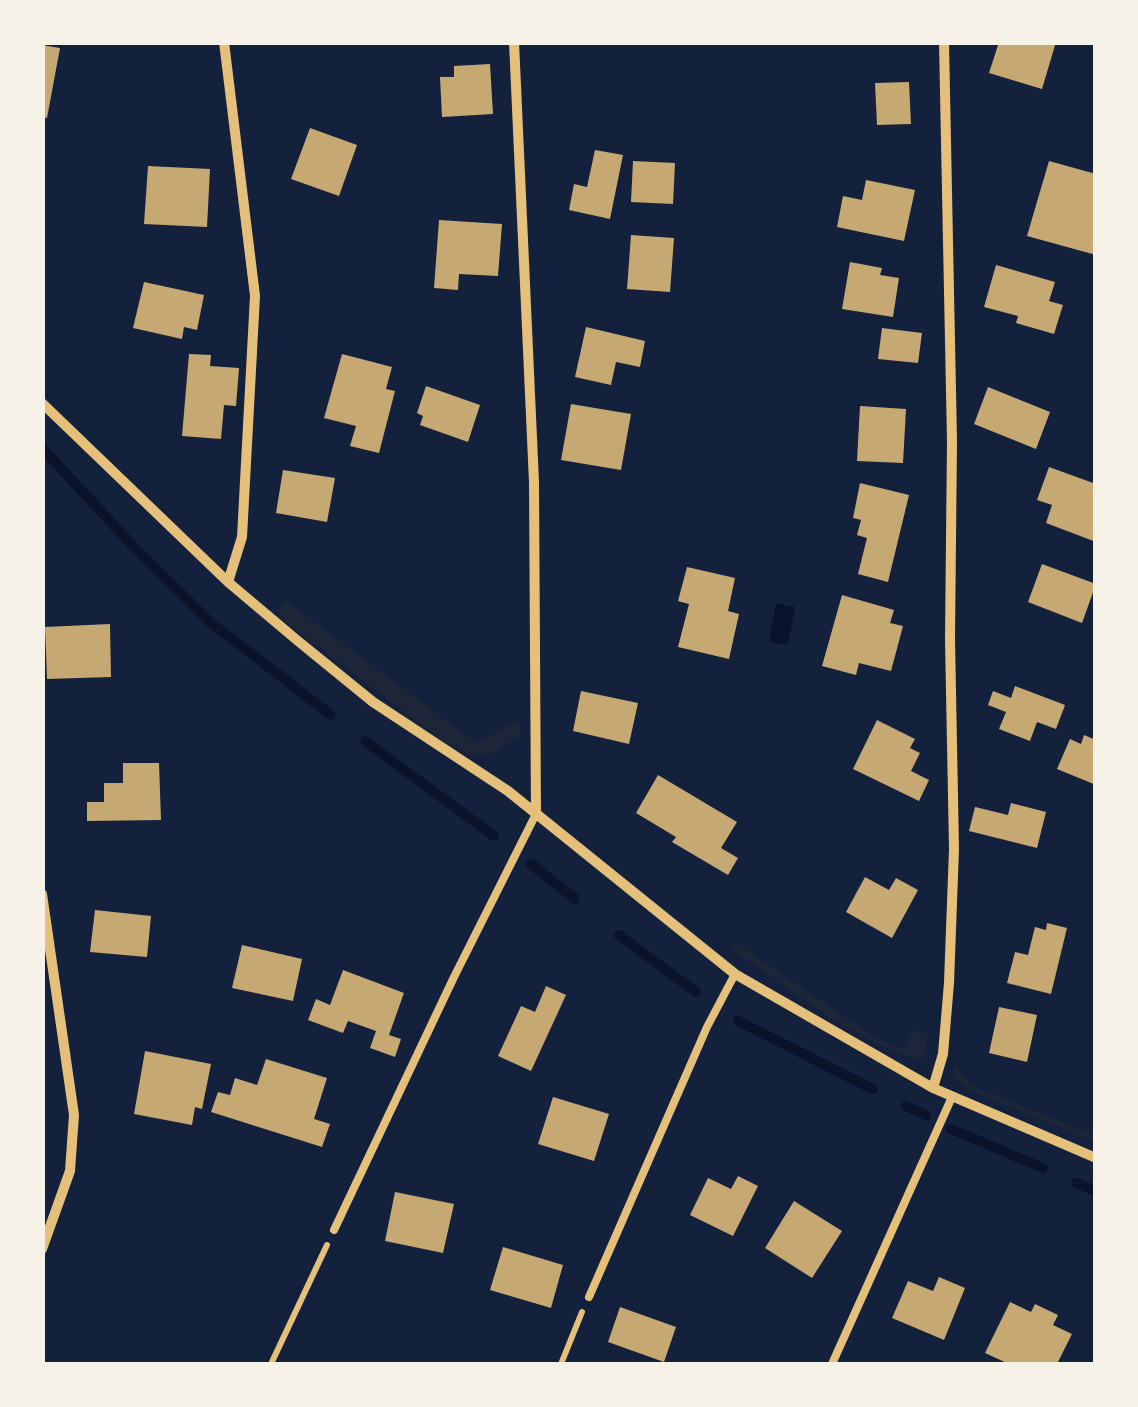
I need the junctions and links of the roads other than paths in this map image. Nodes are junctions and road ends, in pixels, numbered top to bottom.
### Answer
1 (224, 42) edge
2 (514, 42) edge
3 (944, 42) edge
4 (43, 406) edge
5 (228, 582) junction
6 (536, 814) junction
7 (42, 894) edge
8 (735, 974) junction
9 (934, 1088) junction
10 (952, 1097) junction
11 (1096, 1158) edge
12 (334, 1230) road end
13 (42, 1249) edge
14 (588, 1297) road end
15 (832, 1364) edge

1 - 5 street
2 - 6 street
3 - 9 street
4 - 5 street
5 - 6 street
6 - 8 street
6 - 12 lane
7 - 13 street
8 - 9 street
8 - 14 lane
9 - 10 street
10 - 11 street
10 - 15 lane

